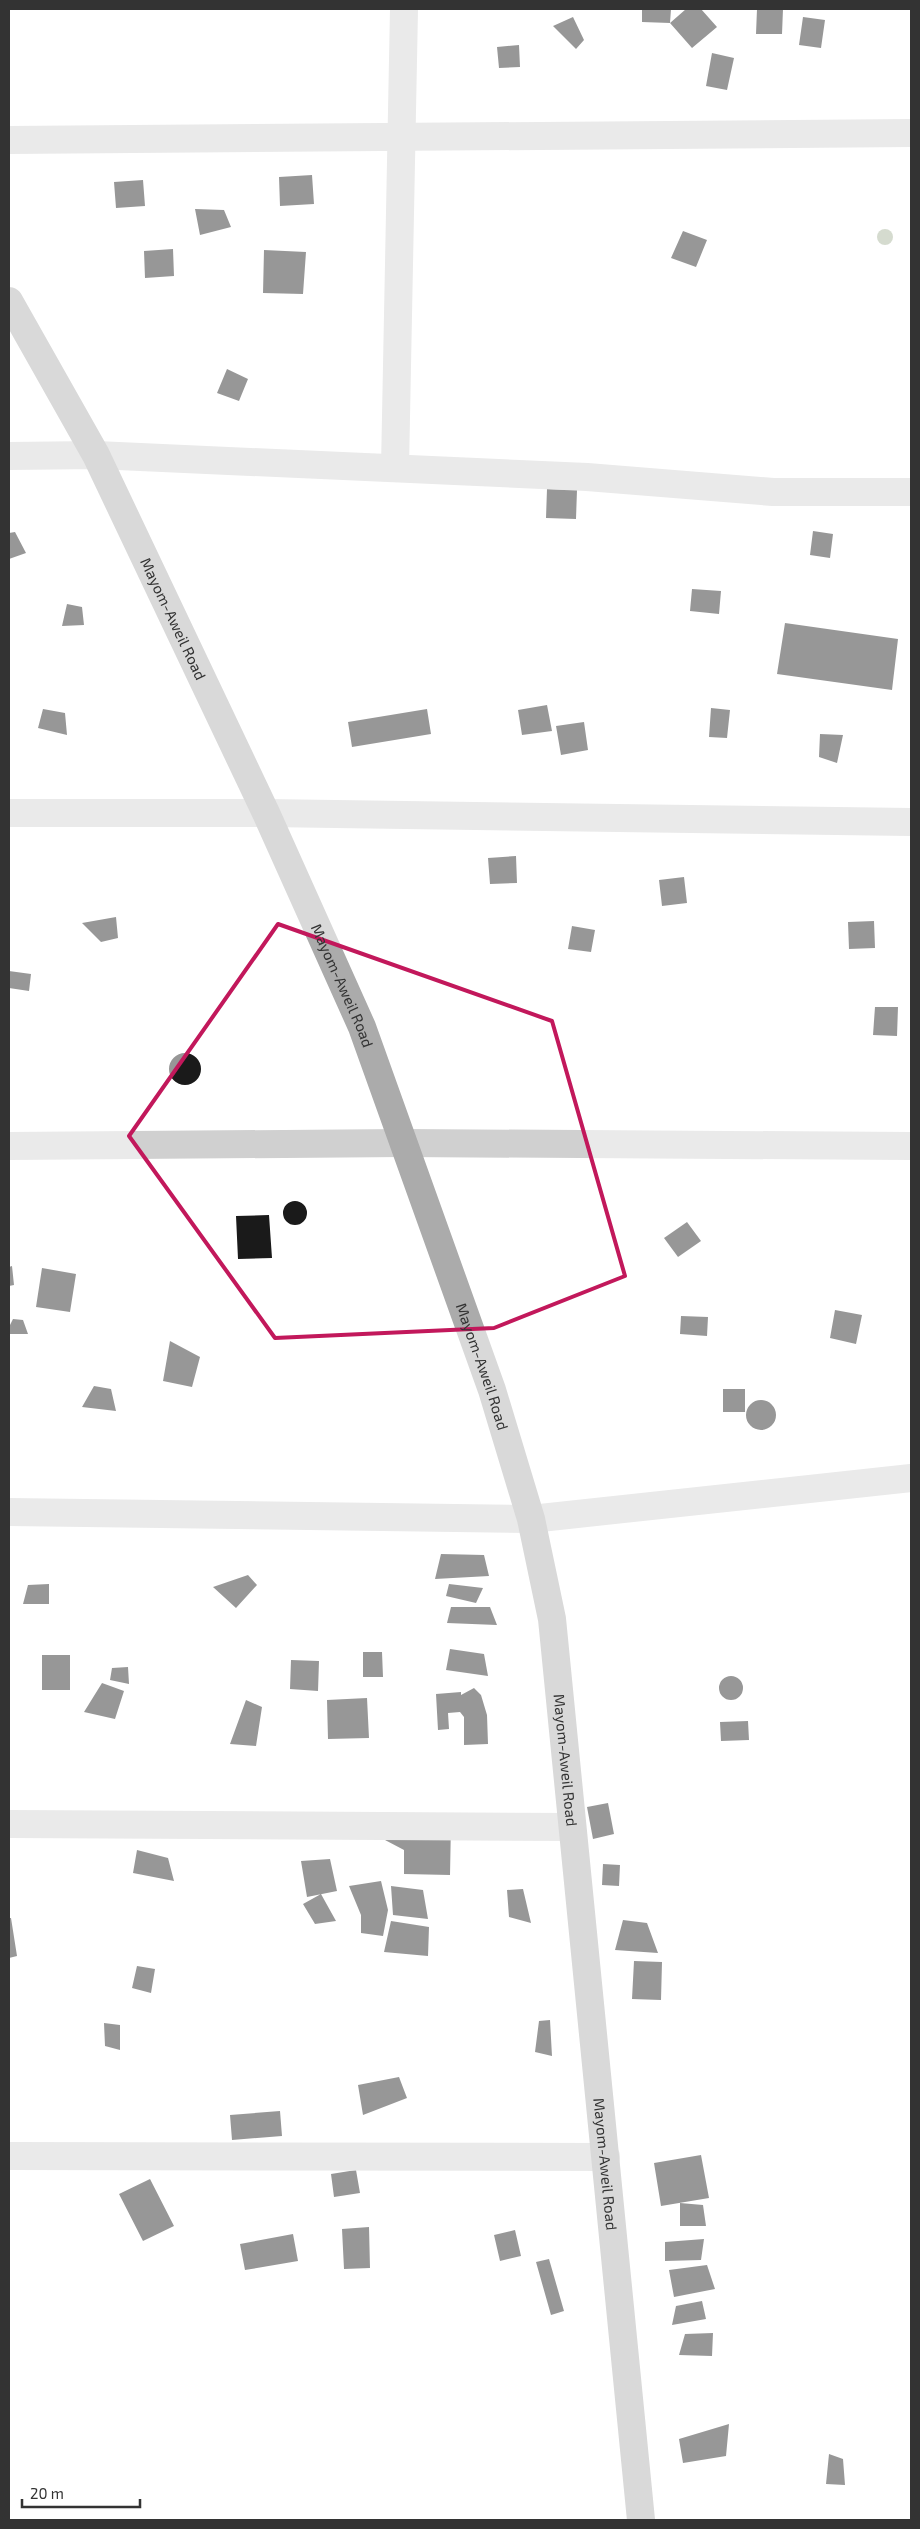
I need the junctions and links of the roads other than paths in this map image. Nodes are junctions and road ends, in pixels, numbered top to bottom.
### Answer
1 (404, 9) edge
2 (911, 133) edge
3 (401, 136) junction
4 (9, 140) edge
5 (9, 301) edge
6 (96, 454) junction
7 (9, 456) edge
8 (395, 468) junction
9 (911, 492) edge
10 (9, 813) edge
11 (266, 813) junction
12 (911, 822) edge
13 (403, 1143) junction
14 (9, 1146) edge
15 (911, 1146) edge
16 (911, 1478) edge
17 (9, 1512) edge
18 (532, 1519) junction
19 (9, 1824) edge
20 (572, 1827) junction
21 (9, 2156) edge
22 (606, 2157) junction
23 (641, 2520) edge

1 - 3 street
2 - 3 street
3 - 4 street
3 - 8 street
5 - 6 main road, Mayom-Aweil Road
6 - 7 street
6 - 8 street
6 - 11 main road, Mayom-Aweil Road
8 - 9 street
10 - 11 street
11 - 12 street
11 - 13 main road, Mayom-Aweil Road
13 - 14 street
13 - 15 street
13 - 18 main road, Mayom-Aweil Road
16 - 18 street
17 - 18 street
18 - 20 main road, Mayom-Aweil Road
19 - 20 street
20 - 22 main road, Mayom-Aweil Road
21 - 22 street
22 - 23 main road, Mayom-Aweil Road

